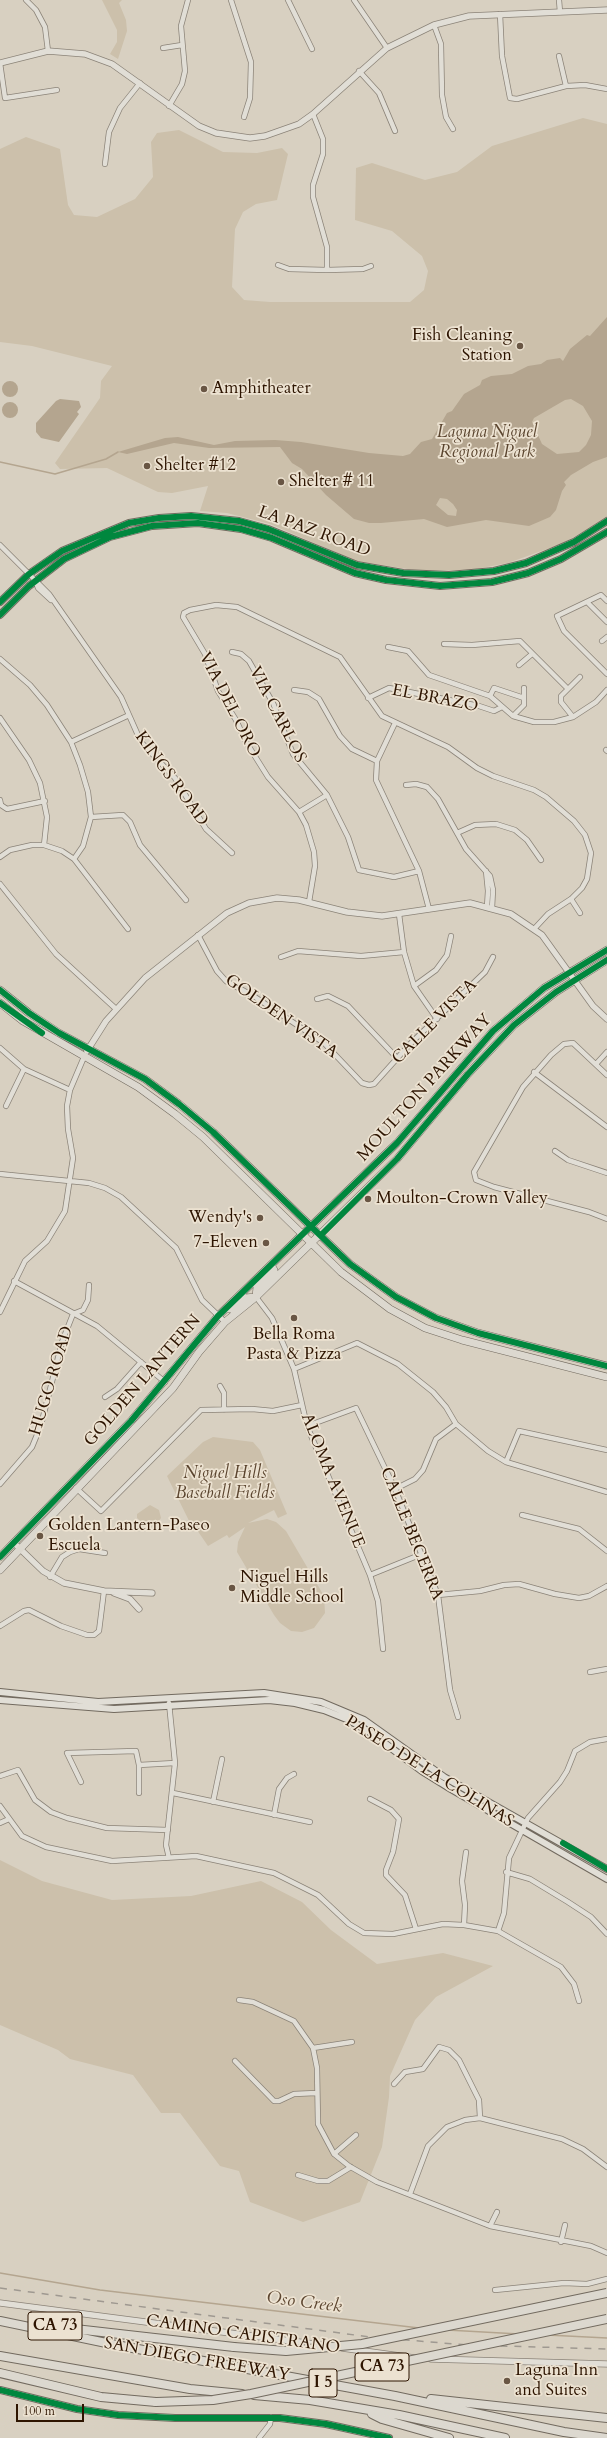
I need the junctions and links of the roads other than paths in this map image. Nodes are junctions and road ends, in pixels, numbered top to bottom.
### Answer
1 (26, 0) edge
2 (188, 0) edge
3 (231, 0) edge
4 (288, 0) edge
5 (354, 0) edge
6 (559, 0) edge
7 (607, 10) edge
8 (560, 12) junction
9 (500, 14) junction
10 (434, 25) junction
11 (182, 45) junction
12 (163, 48) dead end
13 (387, 48) junction
14 (312, 49) dead end
15 (48, 51) junction
16 (559, 56) dead end
17 (0, 63) edge
18 (359, 71) junction
19 (140, 83) junction
20 (566, 86) junction
21 (607, 89) edge
22 (57, 90) dead end
23 (169, 106) junction
24 (313, 114) junction
25 (244, 117) dead end
26 (453, 130) dead end
27 (395, 131) dead end
28 (105, 164) dead end
29 (278, 265) dead end
30 (370, 266) dead end
31 (327, 270) junction
32 (607, 521) edge
33 (129, 523) junction
34 (607, 531) edge
35 (127, 532) junction
36 (574, 542) junction
37 (0, 545) edge
38 (30, 574) junction
39 (35, 580) junction
40 (607, 601) edge
41 (0, 602) edge
42 (587, 602) junction
43 (0, 615) edge
44 (607, 622) edge
45 (607, 637) edge
46 (602, 641) dead end
47 (444, 644) dead end
48 (388, 647) dead end
49 (232, 652) dead end
50 (532, 654) junction
51 (0, 659) edge
52 (519, 665) dead end
53 (607, 674) edge
54 (580, 677) dead end
55 (524, 688) dead end
56 (568, 689) junction
57 (294, 690) dead end
58 (607, 690) edge
59 (490, 696) junction
60 (368, 698) junction
61 (524, 698) junction
62 (502, 707) junction
63 (127, 716) junction
64 (513, 716) junction
65 (573, 717) junction
66 (0, 718) edge
67 (395, 723) junction
68 (71, 742) junction
69 (377, 761) junction
70 (406, 784) dead end
71 (327, 795) junction
72 (0, 800) edge
73 (45, 801) junction
74 (299, 812) junction
75 (91, 817) junction
76 (457, 834) junction
77 (44, 846) junction
78 (232, 853) dead end
79 (0, 857) edge
80 (74, 859) junction
81 (541, 860) dead end
82 (419, 871) junction
83 (0, 884) edge
84 (186, 900) dead end
85 (571, 900) junction
86 (309, 902) junction
87 (489, 907) junction
88 (429, 909) junction
89 (580, 912) dead end
90 (399, 914) junction
91 (535, 928) junction
92 (128, 929) dead end
93 (198, 935) junction
94 (451, 936) dead end
95 (607, 950) edge
96 (404, 952) junction
97 (281, 957) dead end
98 (493, 957) dead end
99 (607, 960) edge
100 (568, 972) junction
101 (574, 981) junction
102 (414, 986) junction
103 (0, 990) edge
104 (317, 999) dead end
105 (0, 1003) edge
106 (116, 1008) junction
107 (437, 1019) junction
108 (607, 1019) edge
109 (0, 1048) edge
110 (88, 1048) junction
111 (607, 1052) edge
112 (84, 1057) junction
113 (397, 1058) junction
114 (596, 1064) junction
115 (24, 1069) junction
116 (534, 1072) junction
117 (607, 1075) edge
118 (374, 1084) joint
119 (70, 1090) junction
120 (6, 1106) dead end
121 (607, 1127) edge
122 (555, 1151) dead end
123 (607, 1173) edge
124 (0, 1174) edge
125 (71, 1181) junction
126 (607, 1219) edge
127 (311, 1226) junction
128 (302, 1234) junction
129 (321, 1235) junction
130 (312, 1244) junction
131 (271, 1265) junction
132 (14, 1280) junction
133 (89, 1285) dead end
134 (256, 1297) junction
135 (226, 1309) junction
136 (0, 1312) edge
137 (74, 1314) junction
138 (218, 1316) junction
139 (225, 1322) junction
140 (141, 1362) junction
141 (607, 1366) edge
142 (188, 1368) junction
143 (294, 1369) junction
144 (607, 1378) edge
145 (165, 1382) junction
146 (220, 1386) dead end
147 (105, 1396) dead end
148 (302, 1405) junction
149 (224, 1410) junction
150 (146, 1418) junction
151 (456, 1424) junction
152 (307, 1426) junction
153 (607, 1450) edge
154 (506, 1462) junction
155 (0, 1484) edge
156 (72, 1484) junction
157 (394, 1489) junction
158 (77, 1490) junction
159 (607, 1492) edge
160 (522, 1515) dead end
161 (14, 1543) junction
162 (21, 1550) junction
163 (607, 1551) edge
164 (105, 1553) dead end
165 (422, 1554) junction
166 (0, 1557) edge
167 (0, 1570) edge
168 (50, 1576) junction
169 (370, 1576) junction
170 (606, 1590) edge
171 (104, 1591) junction
172 (112, 1592) junction
173 (152, 1594) dead end
174 (438, 1595) junction
175 (139, 1609) dead end
176 (0, 1626) edge
177 (383, 1649) dead end
178 (607, 1669) edge
179 (590, 1672) dead end
180 (0, 1692) edge
181 (169, 1698) junction
182 (0, 1700) edge
183 (169, 1707) junction
184 (458, 1717) dead end
185 (607, 1739) edge
186 (222, 1759) dead end
187 (175, 1762) junction
188 (140, 1765) junction
189 (294, 1774) dead end
190 (0, 1776) edge
191 (81, 1782) dead end
192 (139, 1793) dead end
193 (173, 1793) junction
194 (370, 1799) dead end
195 (213, 1802) junction
196 (0, 1806) edge
197 (274, 1815) junction
198 (9, 1819) junction
199 (310, 1822) dead end
200 (0, 1823) edge
201 (526, 1823) junction
202 (168, 1830) junction
203 (523, 1830) junction
204 (466, 1852) dead end
205 (170, 1858) junction
206 (607, 1869) edge
207 (506, 1872) junction
208 (607, 1879) edge
209 (464, 1925) junction
210 (416, 1929) junction
211 (498, 1931) junction
212 (607, 1934) edge
213 (239, 2000) dead end
214 (579, 2001) dead end
215 (352, 2042) dead end
216 (313, 2048) junction
217 (236, 2061) dead end
218 (394, 2084) dead end
219 (316, 2093) junction
220 (480, 2118) junction
221 (356, 2135) dead end
222 (334, 2154) junction
223 (351, 2167) junction
224 (607, 2167) edge
225 (298, 2175) dead end
226 (410, 2194) junction
227 (497, 2212) dead end
228 (565, 2225) dead end
229 (490, 2226) junction
230 (561, 2242) junction
231 (607, 2253) edge
232 (607, 2280) edge
233 (495, 2290) dead end
234 (607, 2293) edge
235 (0, 2303) edge
236 (607, 2319) edge
237 (4, 2322) edge
238 (0, 2356) edge
239 (607, 2364) edge
240 (0, 2373) edge
241 (0, 2390) edge
242 (395, 2396) junction
243 (366, 2410) junction
244 (271, 2417) junction
245 (607, 2418) edge
246 (605, 2437) edge
247 (259, 2438) edge
248 (389, 2438) edge
249 (449, 2438) edge
250 (505, 2438) edge

1 - 15 street
2 - 11 street
3 - 25 street
4 - 14 street
5 - 13 street
6 - 8 street
7 - 8 street
8 - 9 street
9 - 10 street
9 - 20 street
10 - 13 street
10 - 26 street
11 - 12 street
11 - 23 street
13 - 18 street
15 - 17 street
15 - 19 street
16 - 20 street
17 - 22 street
18 - 24 street
18 - 27 street
19 - 23 street
19 - 28 street
20 - 21 street
23 - 24 street
24 - 31 street
29 - 31 street
30 - 31 street
32 - 36 main road, LA PAZ ROAD
33 - 35 main road
33 - 36 main road, LA PAZ ROAD
33 - 38 main road, LA PAZ ROAD
34 - 35 main road, LA PAZ ROAD
34 - 36 main road
35 - 39 main road, LA PAZ ROAD
37 - 38 street, KINGS ROAD
38 - 39 street, KINGS ROAD
38 - 41 main road, LA PAZ ROAD
39 - 43 main road, LA PAZ ROAD
39 - 63 street, KINGS ROAD
40 - 42 street
42 - 44 street
42 - 53 street
45 - 46 street
47 - 50 street
48 - 59 street
49 - 71 street, VIA CARLOS
50 - 52 street
50 - 56 street
51 - 68 street
54 - 56 street
55 - 61 street
56 - 65 street
57 - 69 street
58 - 65 street
59 - 61 street
59 - 62 street
60 - 62 street, EL BRAZO
60 - 67 street
60 - 74 street, VIA DEL ORO
61 - 64 street
62 - 64 street
63 - 68 street
63 - 78 street, KINGS ROAD
64 - 65 street
66 - 73 street
67 - 69 street
67 - 85 street
68 - 75 street
69 - 82 street
70 - 76 street
71 - 74 street
71 - 82 street, VIA CARLOS
72 - 73 street
73 - 77 street
74 - 86 street, VIA DEL ORO
75 - 80 street
75 - 84 street
76 - 81 street
76 - 87 street
77 - 79 street
77 - 80 street
80 - 92 street
82 - 88 street
83 - 106 street
85 - 89 street
85 - 91 street
86 - 90 street
86 - 93 street
87 - 88 street
87 - 91 street
88 - 90 street
90 - 96 street
91 - 100 street
93 - 106 street
93 - 118 street, GOLDEN VISTA
94 - 102 street
95 - 100 main road, MOULTON PARKWAY
96 - 97 street
96 - 102 street
98 - 107 street, CALLE VISTA
99 - 101 main road, MOULTON PARKWAY
100 - 101 street
100 - 127 main road, MOULTON PARKWAY
101 - 108 street
101 - 129 main road, MOULTON PARKWAY
102 - 107 street
103 - 110 main road
104 - 113 street
105 - 112 main road
106 - 110 street
107 - 113 street, CALLE VISTA
109 - 115 street
110 - 112 street
110 - 127 main road
111 - 114 street
112 - 119 street
112 - 128 main road
113 - 118 street, CALLE VISTA
114 - 116 street
114 - 117 street
115 - 119 street
115 - 120 street
116 - 121 street
116 - 126 street
119 - 125 street
122 - 123 street
124 - 125 street
125 - 132 street
125 - 138 street
127 - 128 main road, GOLDEN LANTERN
127 - 129 main road
128 - 130 main road
128 - 131 main road, GOLDEN LANTERN
129 - 130 main road, GOLDEN LANTERN
129 - 141 main road
130 - 134 main road, GOLDEN LANTERN
130 - 144 main road
131 - 134 main road
131 - 135 main road, GOLDEN LANTERN
132 - 136 street
132 - 137 street
133 - 137 street
134 - 135 main road
134 - 139 main road, GOLDEN LANTERN
134 - 143 street, ALOMA AVENUE
135 - 138 main road, GOLDEN LANTERN
137 - 140 street
137 - 155 street, HUGO ROAD
138 - 139 street
138 - 145 main road, GOLDEN LANTERN
139 - 142 main road, GOLDEN LANTERN
140 - 145 street
140 - 147 street
142 - 145 main road
142 - 150 main road, GOLDEN LANTERN
143 - 148 street, ALOMA AVENUE
143 - 151 street
145 - 150 main road
145 - 156 main road, GOLDEN LANTERN
146 - 149 street
148 - 149 street
148 - 152 street, ALOMA AVENUE
149 - 158 street
150 - 158 main road, GOLDEN LANTERN
151 - 154 street
151 - 157 street
152 - 157 street, CALLE BECERRA
152 - 169 street, ALOMA AVENUE
153 - 154 street
154 - 159 street
156 - 158 street
156 - 161 main road, GOLDEN LANTERN
157 - 165 street, CALLE BECERRA
158 - 162 main road, GOLDEN LANTERN
160 - 163 street
161 - 162 street
161 - 166 main road, GOLDEN LANTERN
162 - 167 main road, GOLDEN LANTERN
162 - 168 street
164 - 168 street
165 - 169 street
165 - 174 street, CALLE BECERRA
168 - 171 street
169 - 177 street, ALOMA AVENUE
170 - 174 street
171 - 172 street
171 - 176 street
172 - 173 street
172 - 175 street
174 - 184 street, CALLE BECERRA
178 - 179 street
180 - 181 main road, PASEO DE LA COLINAS
181 - 183 street
181 - 201 main road, PASEO DE LA COLINAS
182 - 183 main road, PASEO DE LA COLINAS
183 - 187 street
183 - 203 main road, PASEO DE LA COLINAS
185 - 201 street
186 - 195 street
187 - 188 street
187 - 193 street
188 - 191 street
188 - 192 street
189 - 197 street
190 - 202 street
193 - 195 street
193 - 202 street
194 - 210 street
195 - 197 street
196 - 198 street
197 - 199 street
198 - 200 street
198 - 205 street
201 - 203 street
201 - 206 main road, PASEO DE LA COLINAS
202 - 205 street
203 - 207 street
203 - 208 main road, PASEO DE LA COLINAS
204 - 209 street
205 - 210 street
207 - 211 street
207 - 212 street
209 - 210 street
209 - 211 street
211 - 214 street
213 - 216 street
215 - 216 street
216 - 219 street
217 - 219 street
218 - 220 street
219 - 222 street
220 - 224 street
220 - 226 street
221 - 222 street
222 - 223 street
223 - 225 street
223 - 226 street
226 - 229 street
227 - 229 street
228 - 230 street
229 - 230 street
230 - 231 street
232 - 233 street
234 - 237 highway, CA 73, bridge
235 - 239 street, CAMINO CAPISTRANO
236 - 240 highway, CA 73, bridge
237 - 242 highway, SAN DIEGO FREEWAY / I 5
238 - 243 highway, SAN DIEGO FREEWAY / I 5
241 - 244 main road
242 - 245 highway
242 - 246 highway, SAN DIEGO FREEWAY / I 5
243 - 249 highway
243 - 250 highway, SAN DIEGO FREEWAY / I 5
244 - 247 street
244 - 248 main road

